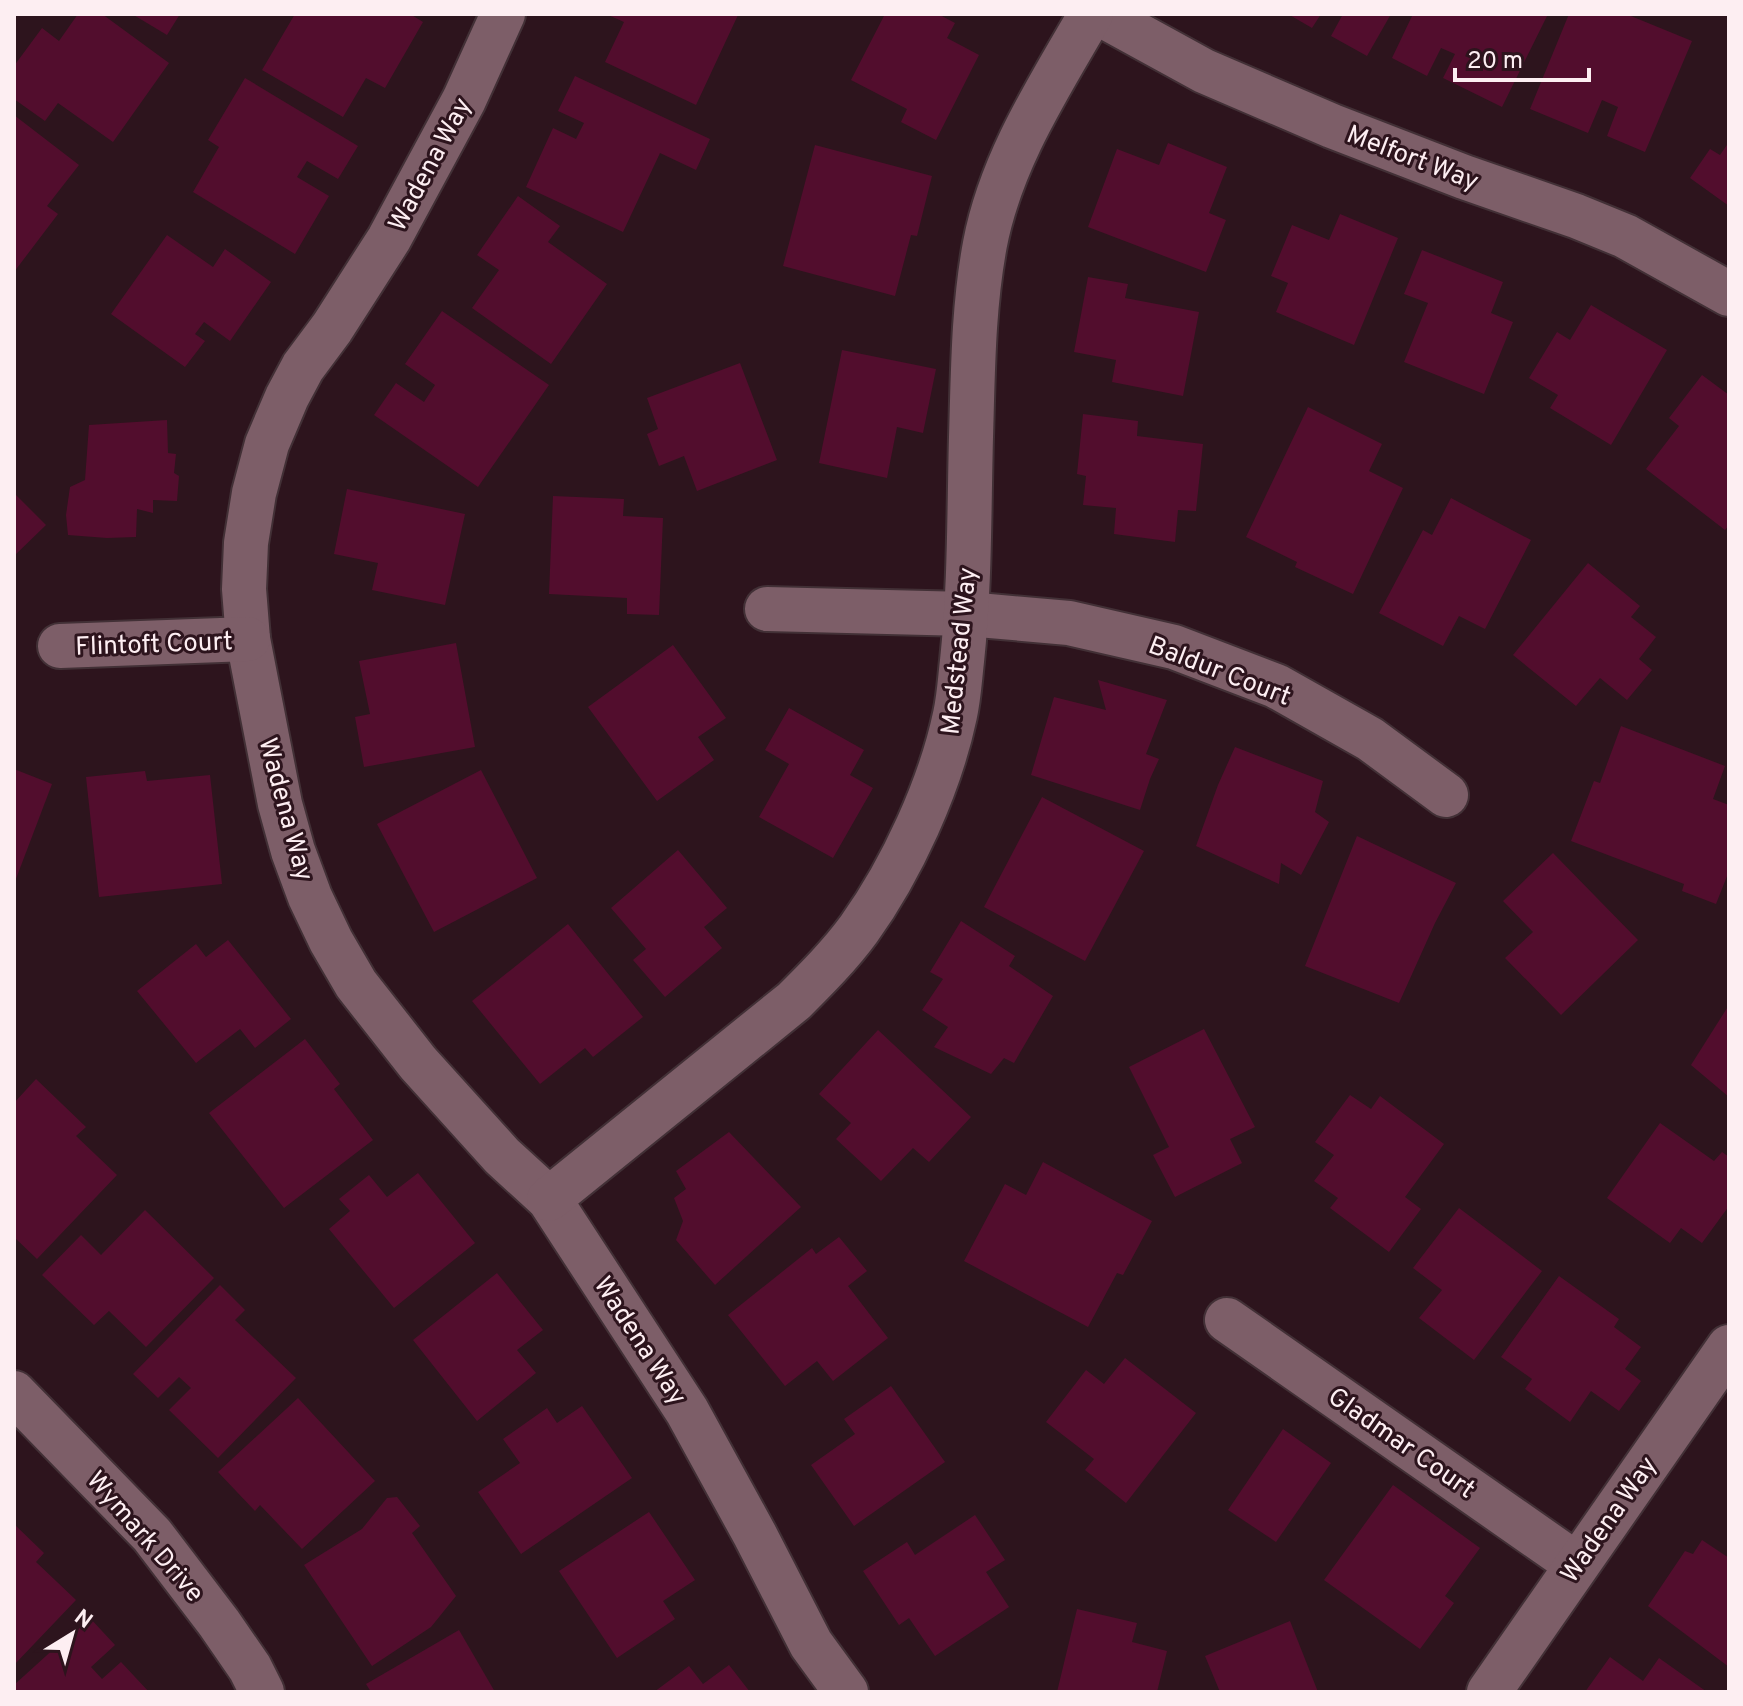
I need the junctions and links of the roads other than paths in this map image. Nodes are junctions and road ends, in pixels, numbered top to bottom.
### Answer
1 (503, 14) edge
2 (1091, 14) edge
3 (1100, 14) edge
4 (1729, 294) edge
5 (767, 609) dead end
6 (967, 614) junction
7 (248, 639) junction
8 (60, 646) dead end
9 (1446, 795) dead end
10 (549, 1199) junction
11 (1227, 1320) dead end
12 (1729, 1347) edge
13 (14, 1393) edge
14 (1576, 1564) junction
15 (262, 1692) edge
16 (846, 1692) edge
17 (1489, 1692) edge

1 - 7 street, Wadena Way
2 - 6 street, Medstead Way
3 - 4 street, Melfort Way
5 - 6 street, Baldur Court
6 - 9 street, Baldur Court
6 - 10 street, Medstead Way
7 - 8 street, Flintoft Court
7 - 10 street, Wadena Way
10 - 16 street, Wadena Way
11 - 14 street, Gladmar Court
12 - 14 street, Wadena Way
13 - 15 street, Wymark Drive
14 - 17 street, Wadena Way

